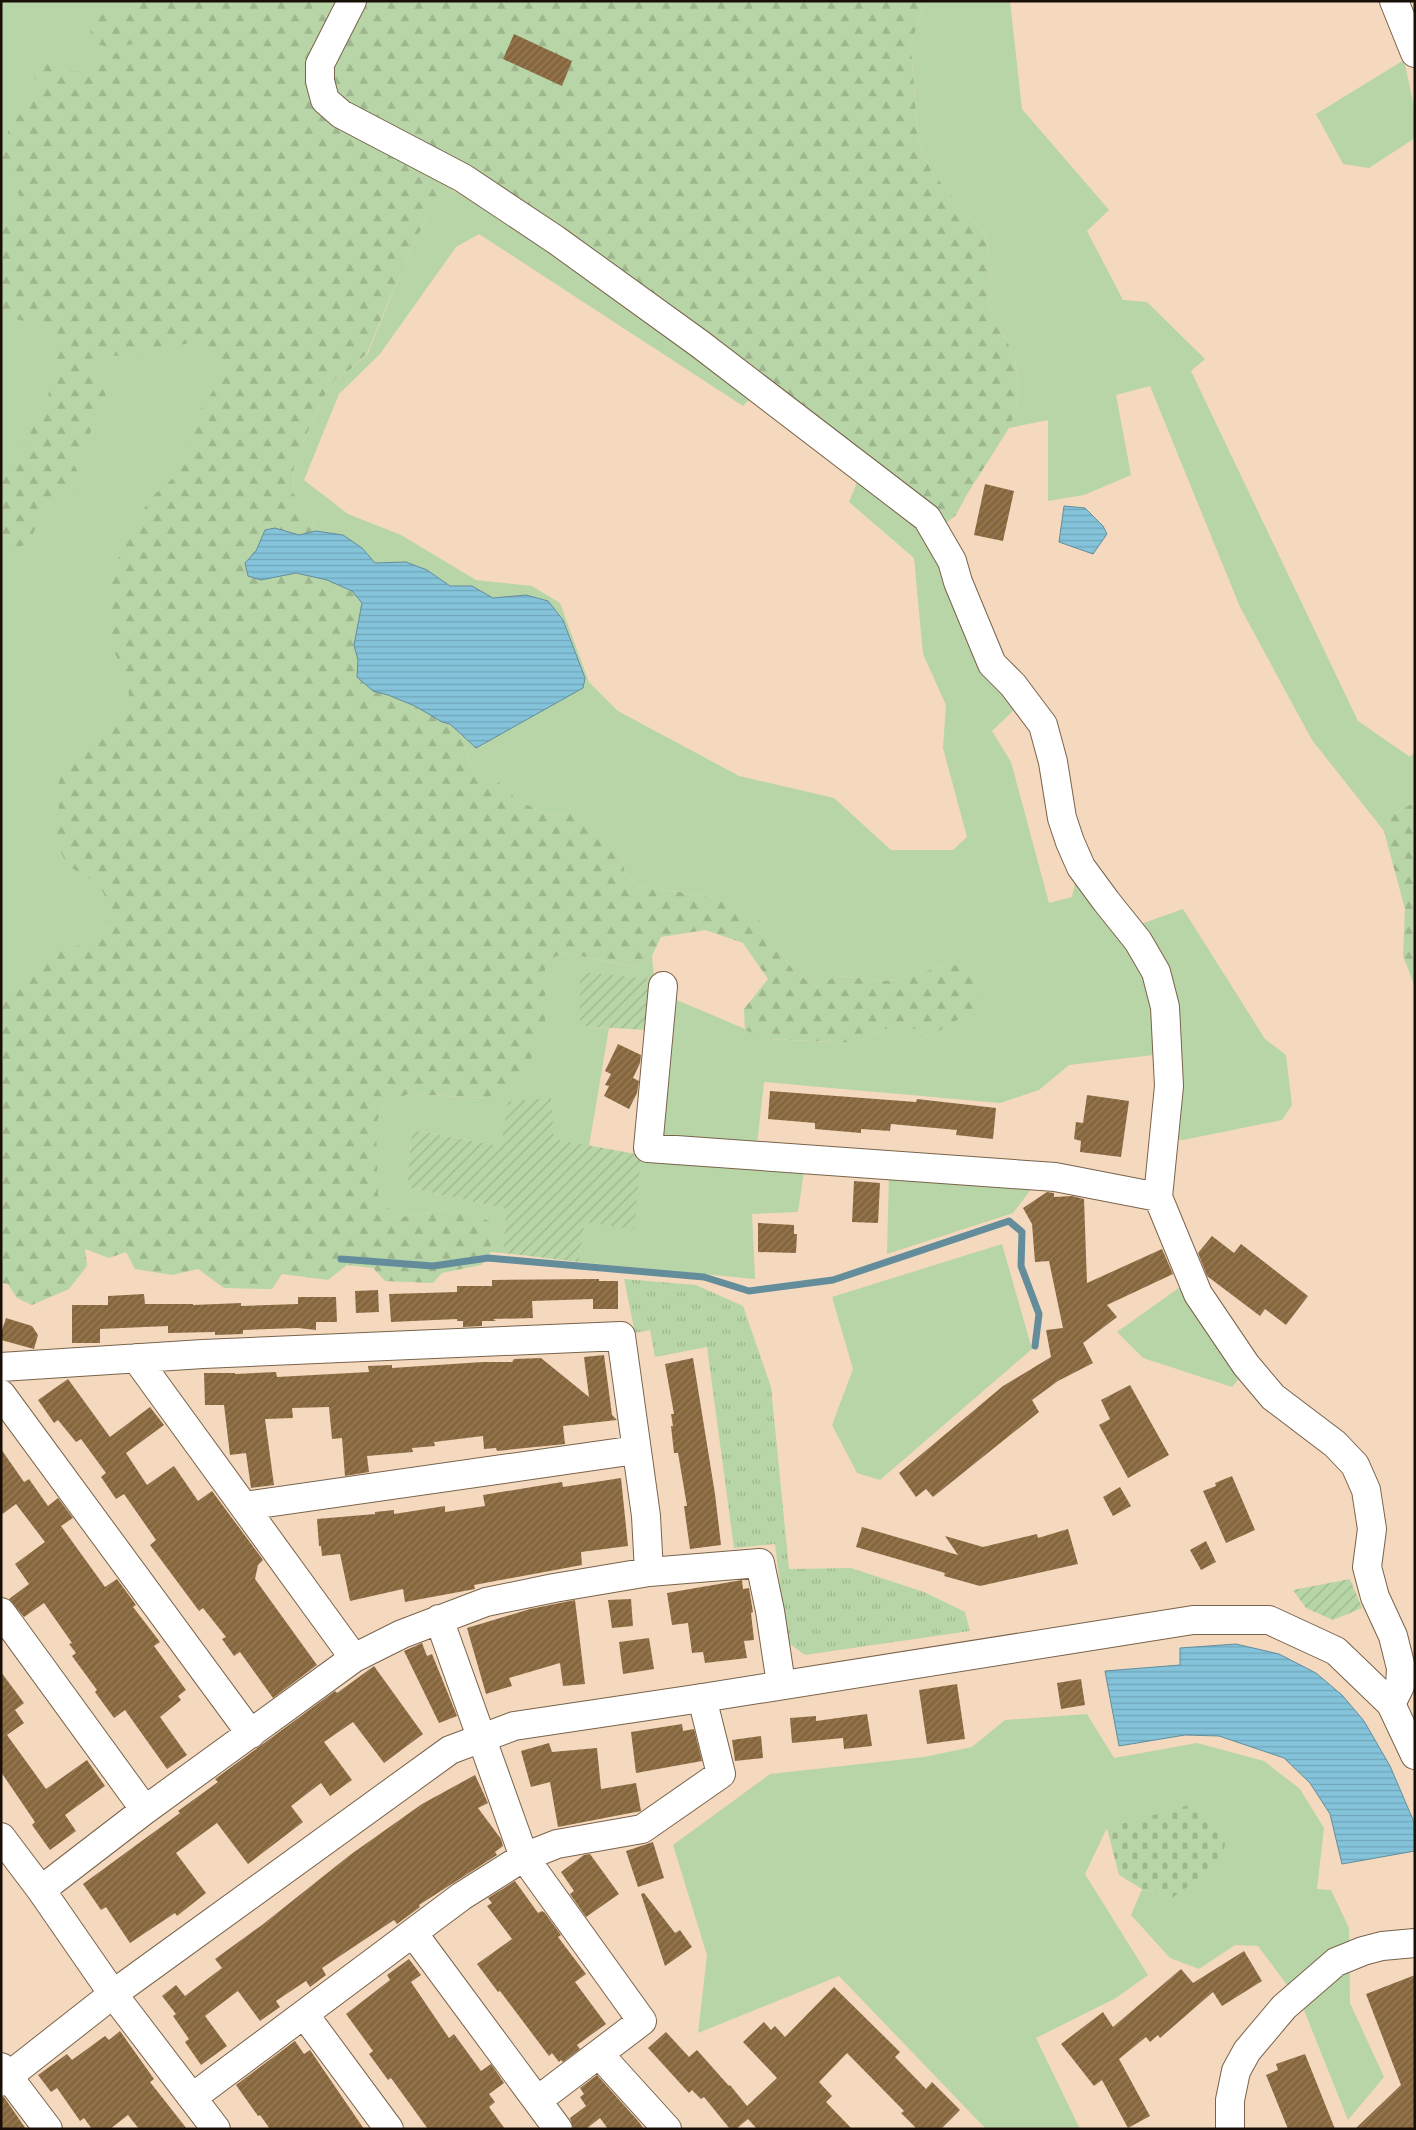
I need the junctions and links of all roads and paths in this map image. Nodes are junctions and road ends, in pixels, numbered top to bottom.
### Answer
1 (352, 1) edge
2 (1394, 1) edge
3 (1415, 53) edge
4 (663, 986) dead end
5 (1158, 1196) junction
6 (136, 1358) junction
7 (1, 1367) edge
8 (1, 1394) edge
9 (636, 1450) junction
10 (244, 1506) junction
11 (650, 1572) junction
12 (1, 1612) edge
13 (439, 1619) junction
14 (354, 1658) junction
15 (781, 1684) junction
16 (702, 1698) junction
17 (1391, 1704) junction
18 (251, 1734) junction
19 (481, 1738) junction
20 (1415, 1755) edge
21 (145, 1810) junction
22 (1, 1837) edge
23 (524, 1857) junction
24 (41, 1890) junction
25 (412, 1933) junction
26 (1415, 1943) edge
27 (113, 1994) junction
28 (304, 2014) junction
29 (599, 2054) junction
30 (4, 2075) edge
31 (193, 2097) junction
32 (538, 2100) junction
33 (48, 2129) edge
34 (216, 2129) edge
35 (389, 2129) edge
36 (558, 2129) edge
37 (667, 2129) edge
38 (1230, 2129) edge

1 - 5 street
2 - 3 street
4 - 5 street
5 - 17 street
6 - 7 street
6 - 9 street
6 - 10 street
8 - 18 street
9 - 10 street
9 - 11 street
10 - 14 street
11 - 13 street
11 - 15 street
12 - 21 street
13 - 14 street
13 - 19 street
14 - 18 street
15 - 16 street
15 - 17 street
16 - 19 street
16 - 23 street
17 - 20 street
18 - 21 street
19 - 23 street
19 - 27 street
21 - 24 street
22 - 24 street
23 - 25 street
23 - 29 street
24 - 27 street
25 - 28 street
25 - 32 street
26 - 38 street
27 - 30 street
27 - 31 street
28 - 31 street
28 - 35 street
29 - 32 street
29 - 37 street
30 - 33 street
31 - 34 street
32 - 36 street

